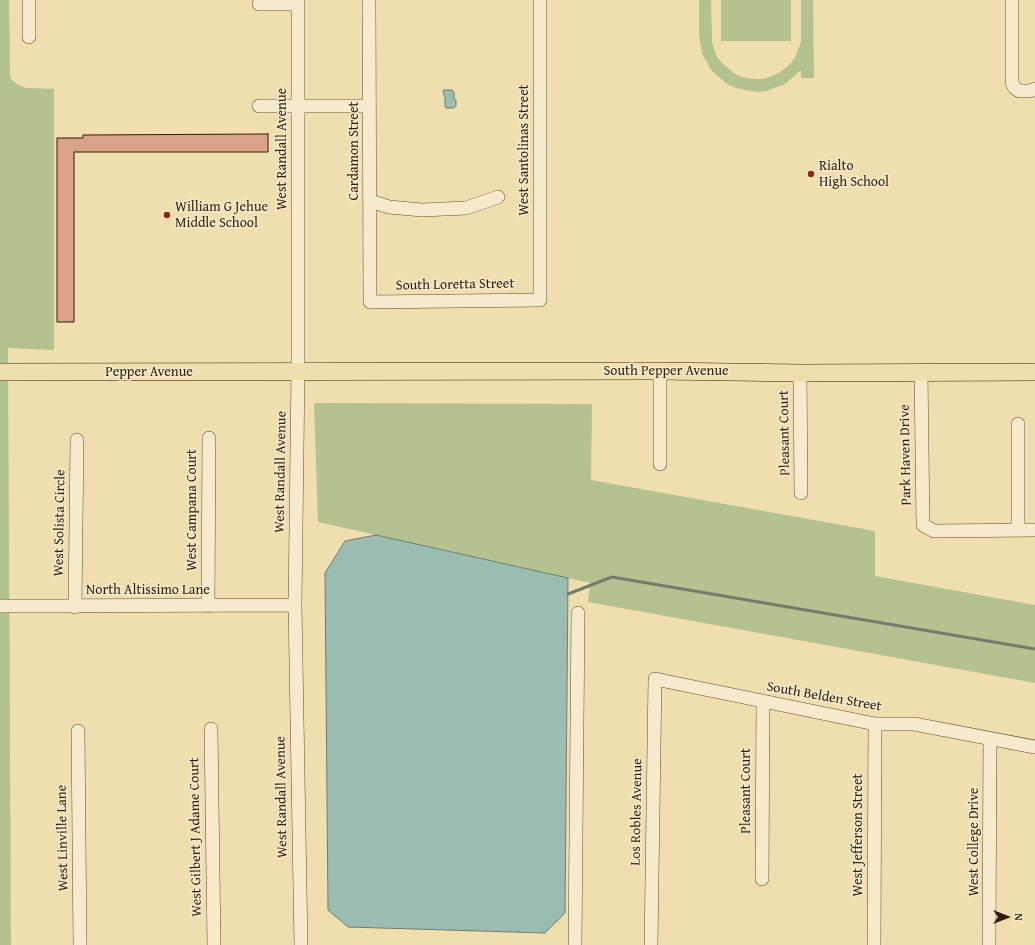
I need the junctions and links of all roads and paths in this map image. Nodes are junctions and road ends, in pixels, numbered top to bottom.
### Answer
1 (29, 0) edge
2 (369, 0) edge
3 (540, 0) edge
4 (1012, 0) edge
5 (298, 2) edge
6 (260, 4) dead end
7 (28, 37) dead end
8 (1035, 89) edge
9 (259, 106) dead end
10 (298, 106) junction
11 (369, 106) junction
12 (498, 197) dead end
13 (370, 201) junction
14 (540, 300) joint
15 (370, 302) joint
16 (660, 370) junction
17 (0, 372) edge
18 (298, 372) junction
19 (921, 372) junction
20 (1035, 372) edge
21 (800, 373) junction
22 (1018, 424) dead end
23 (209, 438) dead end
24 (77, 440) dead end
25 (660, 464) dead end
26 (801, 493) dead end
27 (1018, 530) junction
28 (1035, 530) edge
29 (295, 605) junction
30 (0, 606) edge
31 (208, 606) junction
32 (75, 607) junction
33 (578, 613) dead end
34 (655, 679) joint
35 (763, 702) junction
36 (875, 724) junction
37 (211, 729) dead end
38 (78, 731) dead end
39 (990, 739) junction
40 (1035, 747) edge
41 (762, 879) dead end
42 (80, 945) edge
43 (214, 945) edge
44 (301, 945) edge
45 (576, 945) edge
46 (651, 945) edge
47 (874, 945) edge
48 (989, 945) edge

1 - 7 street
2 - 11 street, Cardamon Street
3 - 14 street, West Santolinas Street
4 - 8 street
5 - 6 street
5 - 10 street, West Randall Avenue
9 - 10 street
10 - 11 street
10 - 18 street, West Randall Avenue
11 - 13 street, Cardamon Street
12 - 13 street
13 - 15 street, Cardamon Street
14 - 15 street, South Loretta Street
16 - 18 main road, South Pepper Avenue
16 - 21 main road, South Pepper Avenue
16 - 25 street
17 - 18 main road, Pepper Avenue
18 - 29 street, West Randall Avenue
19 - 20 main road, South Pepper Avenue
19 - 21 main road, South Pepper Avenue
19 - 27 street, Park Haven Drive
21 - 26 street, Pleasant Court
22 - 27 street
23 - 31 street, West Campana Court
24 - 32 street, West Solista Circle
27 - 28 street
29 - 31 street, North Altissimo Lane
29 - 44 street, West Randall Avenue
30 - 32 street, North Altissimo Lane
31 - 32 street, North Altissimo Lane
33 - 45 street
34 - 35 street, South Belden Street
34 - 46 street, Los Robles Avenue
35 - 36 street, South Belden Street
35 - 41 street, Pleasant Court
36 - 39 street, South Belden Street
36 - 47 street, West Jefferson Street
37 - 43 street, West Gilbert J Adame Court
38 - 42 street, West Linville Lane
39 - 40 street, South Belden Street
39 - 48 street, West College Drive

